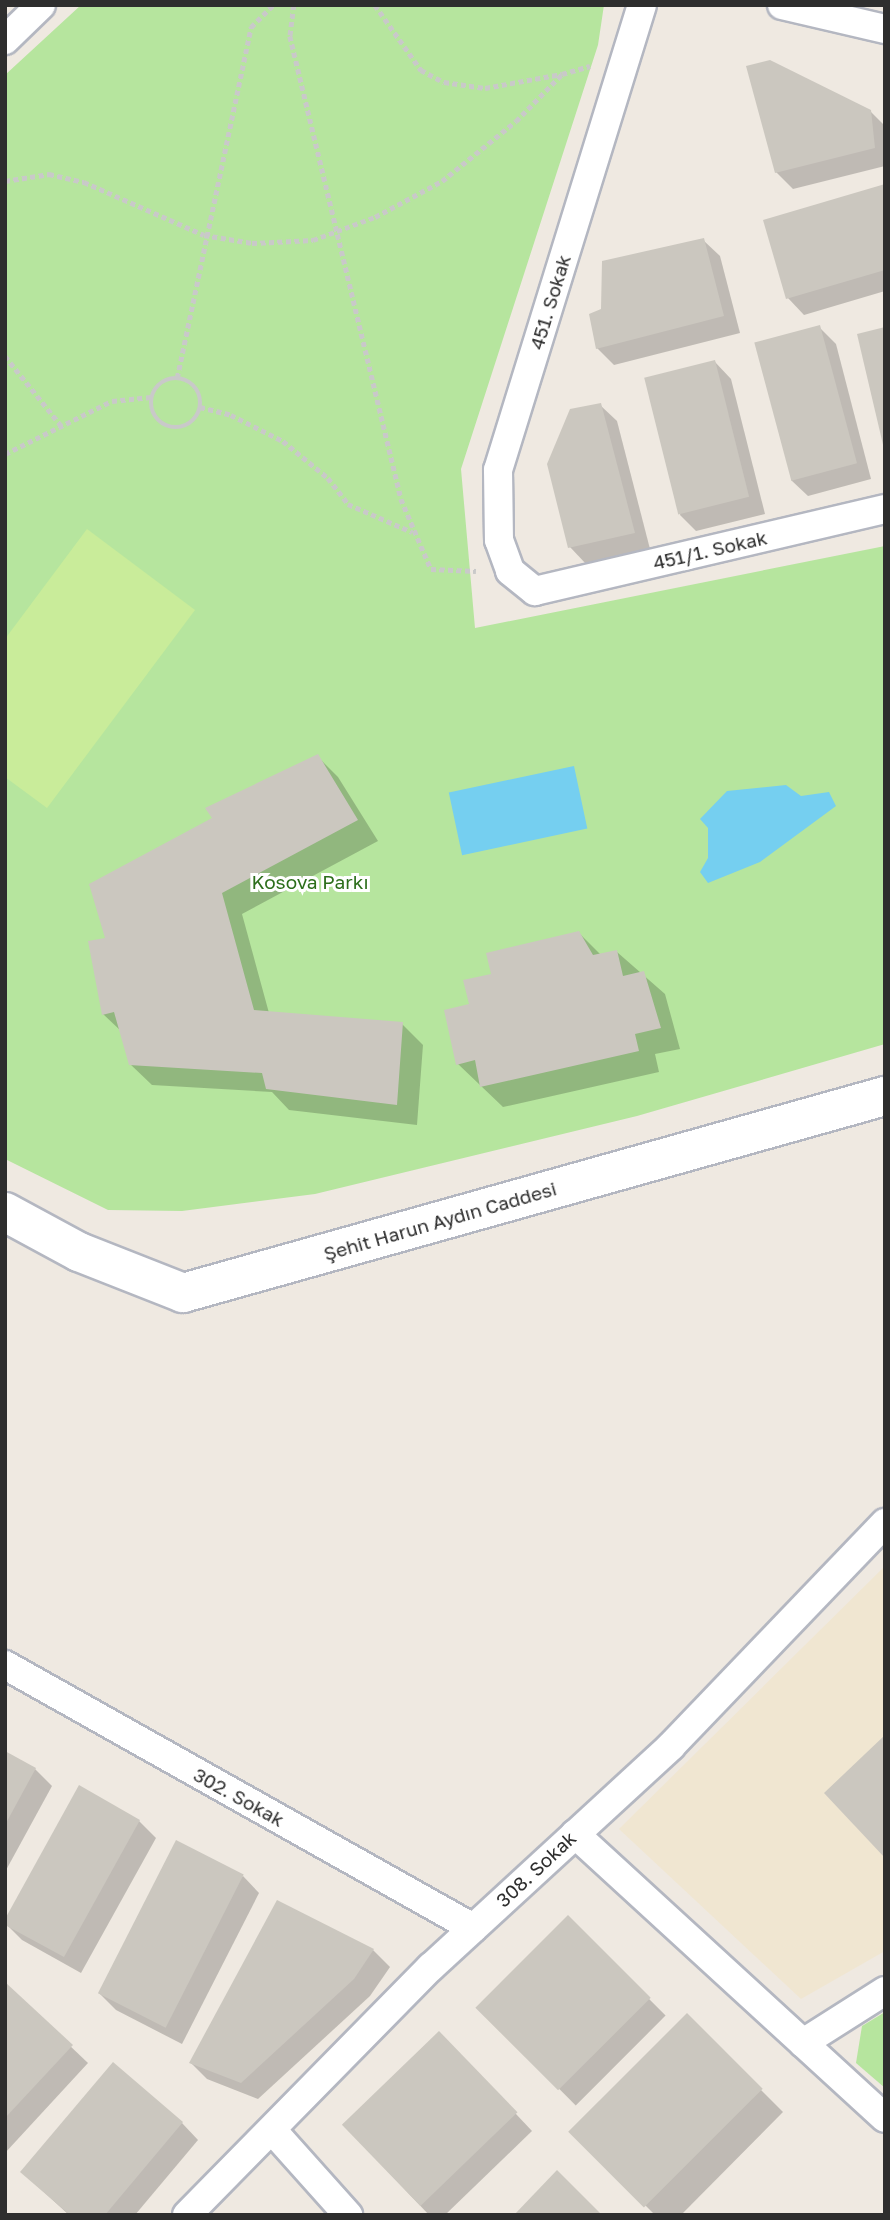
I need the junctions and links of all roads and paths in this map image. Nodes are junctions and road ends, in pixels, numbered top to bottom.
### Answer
1 (41, 5) edge
2 (273, 5) edge
3 (294, 5) edge
4 (376, 5) edge
5 (642, 5) edge
6 (782, 5) edge
7 (885, 29) edge
8 (5, 40) edge
9 (625, 55) junction
10 (562, 74) junction
11 (5, 181) edge
12 (339, 230) junction
13 (204, 235) junction
14 (5, 356) edge
15 (177, 378) junction
16 (151, 397) junction
17 (200, 408) junction
18 (63, 428) junction
19 (5, 454) edge
20 (885, 509) edge
21 (413, 533) junction
22 (510, 571) junction
23 (885, 1096) edge
24 (5, 1212) edge
25 (885, 1523) edge
26 (5, 1665) edge
27 (575, 1834) junction
28 (473, 1928) junction
29 (885, 1991) edge
30 (803, 2043) junction
31 (885, 2118) edge
32 (273, 2131) junction
33 (187, 2215) edge
34 (348, 2215) edge

1 - 8 street
2 - 13 path
3 - 12 path
4 - 10 path
5 - 9 street, 451. Sokak
6 - 7 street
9 - 10 path
9 - 22 street, 451. Sokak
10 - 12 path
11 - 13 path
12 - 13 path
12 - 21 path
13 - 15 path
14 - 18 path
15 - 16 path
15 - 17 path
16 - 17 path
16 - 18 path
17 - 21 path
18 - 19 path
20 - 22 street, 451/1. Sokak
21 - 22 path
23 - 24 main road, Şehit Harun Aydın Caddesi
25 - 27 street, 308. Sokak
26 - 28 street, 302. Sokak
27 - 28 street, 308. Sokak
27 - 30 street
28 - 32 street, 308. Sokak
29 - 30 street
30 - 31 street
32 - 33 street, 308. Sokak
32 - 34 street

